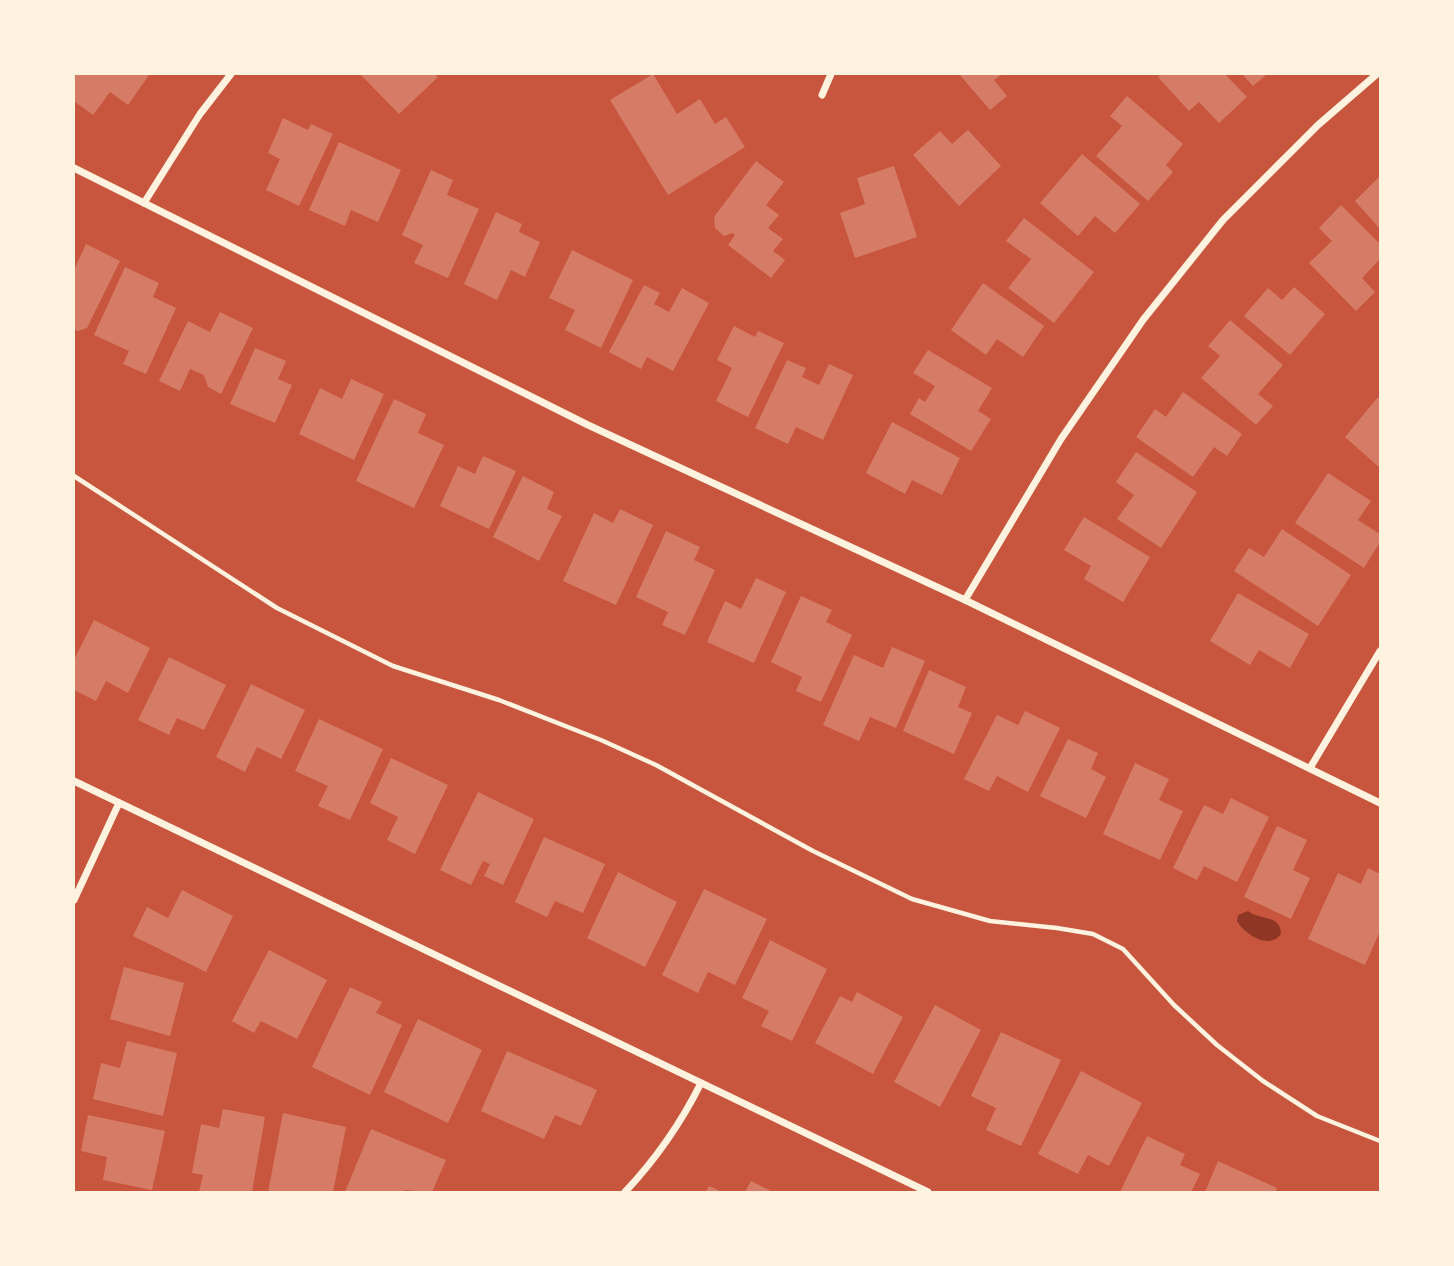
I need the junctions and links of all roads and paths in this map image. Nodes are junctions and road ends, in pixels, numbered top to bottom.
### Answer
1 (231, 74) edge
2 (831, 74) edge
3 (1377, 74) edge
4 (822, 95) dead end
5 (74, 168) edge
6 (144, 203) junction
7 (74, 476) edge
8 (965, 600) junction
9 (1381, 651) edge
10 (1310, 768) junction
11 (74, 781) edge
12 (119, 803) junction
13 (1381, 803) edge
14 (74, 900) edge
15 (701, 1083) junction
16 (1381, 1141) edge
17 (625, 1192) edge
18 (928, 1192) edge

1 - 6 street
2 - 4 street
3 - 8 street
5 - 6 street
6 - 8 street
7 - 16 path
8 - 10 street
9 - 10 street
10 - 13 street
11 - 12 street
12 - 14 street
12 - 15 street
15 - 17 street
15 - 18 street

